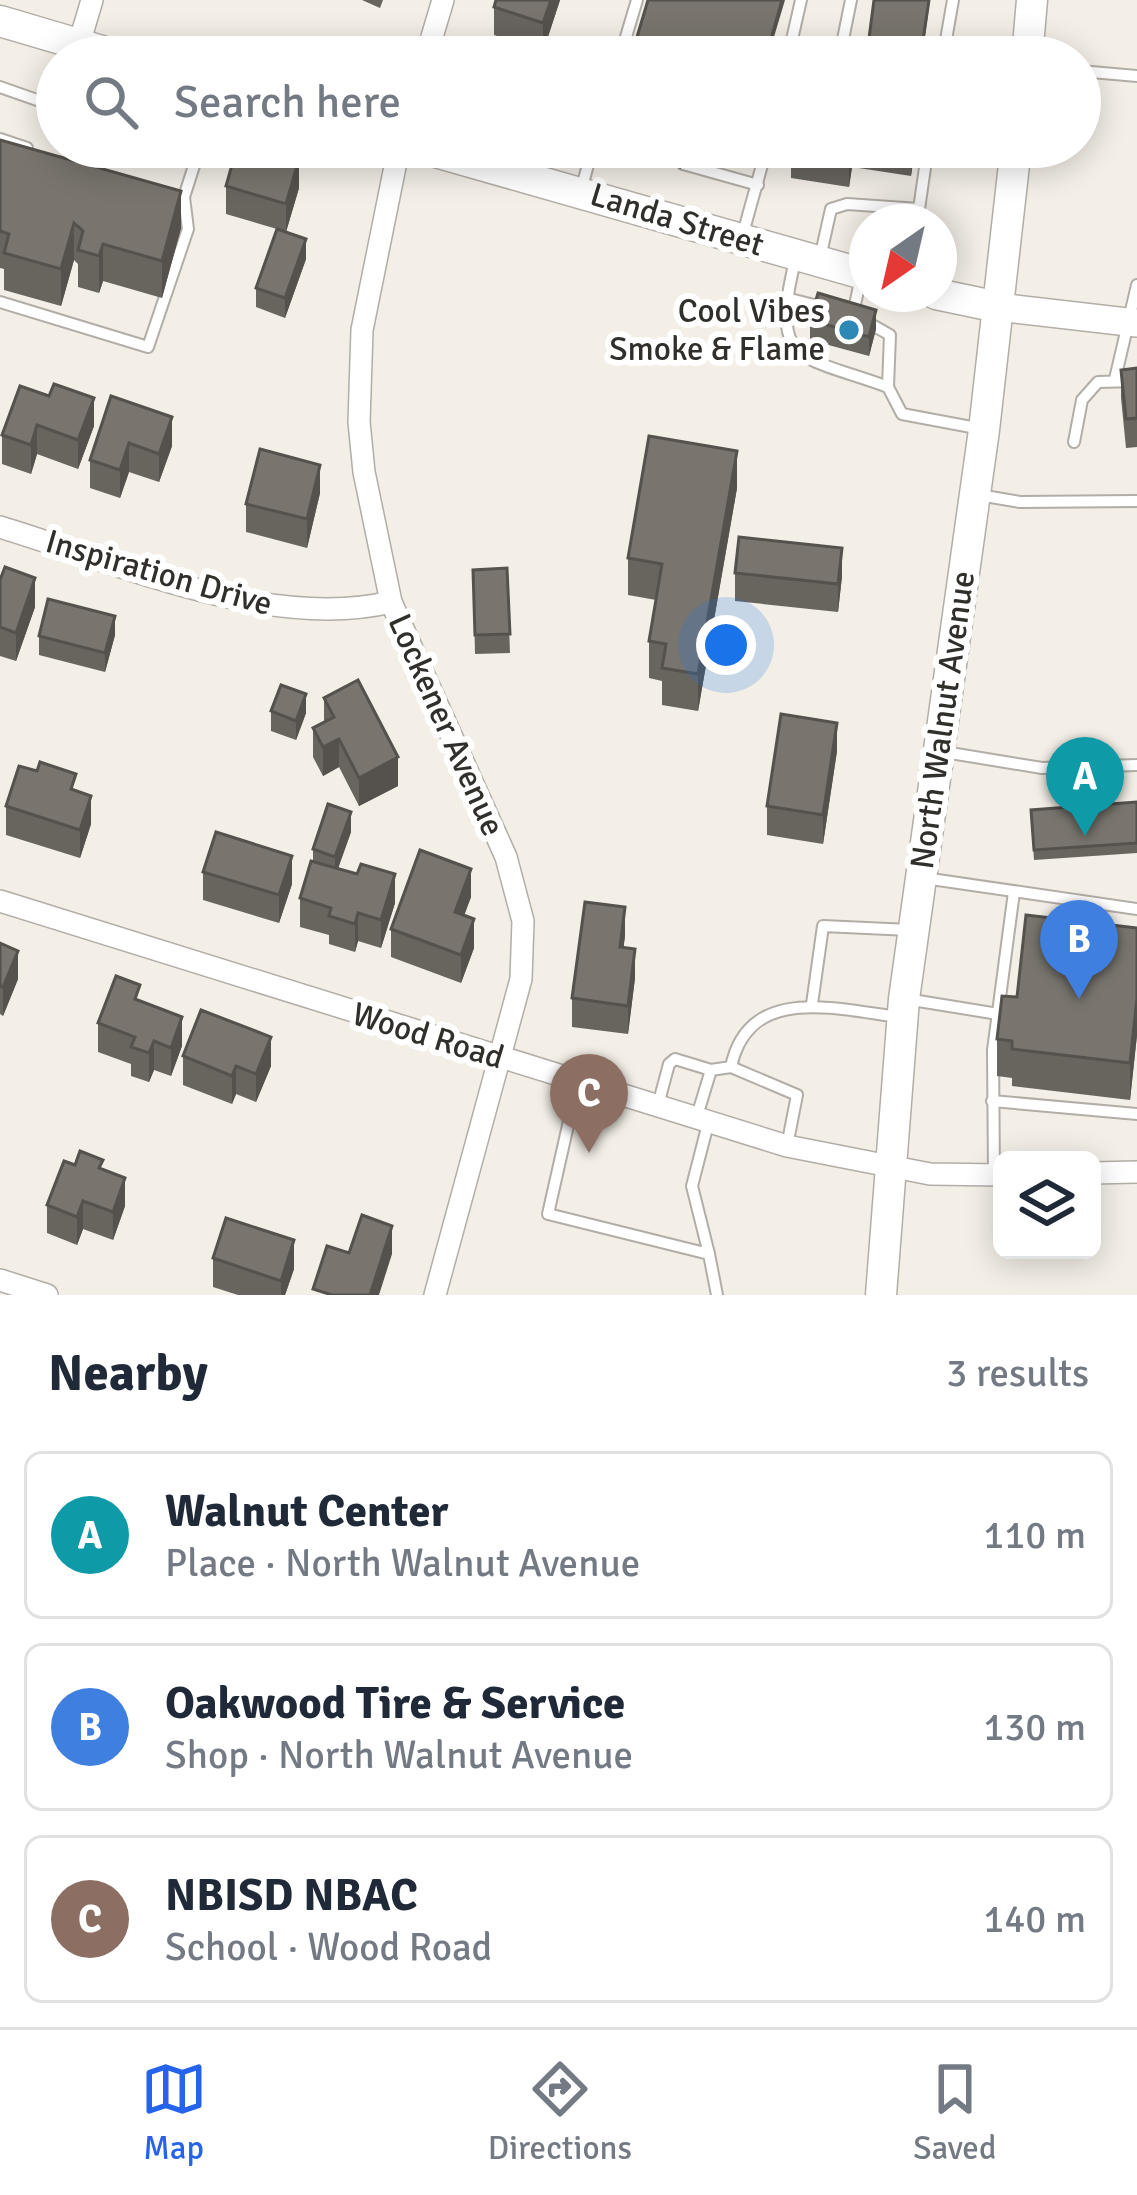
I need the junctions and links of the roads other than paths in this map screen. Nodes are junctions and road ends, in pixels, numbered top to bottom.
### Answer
1 (92, 0) edge
2 (443, 0) edge
3 (637, 0) edge
4 (801, 0) edge
5 (850, 0) edge
6 (952, 0) edge
7 (1032, 0) edge
8 (4, 26) edge
9 (46, 36) edge
10 (81, 36) edge
11 (432, 36) edge
12 (626, 36) edge
13 (793, 36) edge
14 (844, 36) edge
15 (946, 36) edge
16 (1029, 36) edge
17 (1101, 73) edge
18 (1137, 76) edge
19 (0, 88) edge
20 (36, 99) edge
21 (0, 139) edge
22 (36, 150) edge
23 (193, 168) edge
24 (394, 168) edge
25 (497, 168) edge
26 (587, 168) edge
27 (697, 168) edge
28 (762, 168) edge
29 (925, 168) edge
30 (1014, 168) edge
31 (758, 185) junction
32 (164, 190) edge
33 (580, 190) junction
34 (184, 197) junction
35 (741, 241) junction
36 (807, 259) junction
37 (849, 271) edge
38 (1137, 285) edge
39 (786, 298) junction
40 (957, 298) edge
41 (0, 302) edge
42 (998, 307) junction
43 (853, 314) joint
44 (1132, 323) edge
45 (1115, 379) junction
46 (1137, 380) edge
47 (888, 387) junction
48 (984, 430) junction
49 (1074, 442) dead end
50 (975, 494) junction
51 (1137, 501) edge
52 (0, 527) edge
53 (391, 602) junction
54 (937, 751) junction
55 (1137, 765) edge
56 (921, 878) junction
57 (1014, 892) junction
58 (0, 901) edge
59 (1137, 909) edge
60 (913, 931) junction
61 (812, 1004) junction
62 (903, 1008) junction
63 (998, 1015) junction
64 (500, 1059) junction
65 (731, 1067) junction
66 (711, 1070) junction
67 (578, 1081) junction
68 (992, 1101) junction
69 (658, 1105) junction
70 (1137, 1114) edge
71 (703, 1118) junction
72 (787, 1146) junction
73 (996, 1151) edge
74 (889, 1166) junction
75 (1137, 1172) edge
76 (1101, 1173) edge
77 (993, 1175) edge
78 (709, 1254) junction
79 (0, 1280) edge
80 (47, 1295) edge
81 (435, 1295) edge
82 (717, 1295) edge
83 (881, 1295) edge

1 - 10 street
2 - 11 street
3 - 12 lane
4 - 13 lane
5 - 14 lane
6 - 15 lane
7 - 16 main road
8 - 9 main road
17 - 18 lane
19 - 20 lane
21 - 22 lane
23 - 34 lane
24 - 53 street, Lockener Avenue
25 - 33 main road, Landa Street
26 - 33 lane
27 - 31 lane
28 - 31 lane
29 - 36 lane
30 - 42 main road, North Walnut Avenue
31 - 35 lane
32 - 34 lane
33 - 35 main road, Landa Street
34 - 41 lane
35 - 36 main road, Landa Street
36 - 37 main road, Landa Street
36 - 39 lane
38 - 44 lane
39 - 43 lane
39 - 47 lane
40 - 42 main road
42 - 44 street
42 - 48 main road, North Walnut Avenue
43 - 47 lane
44 - 45 lane
45 - 46 lane
45 - 49 lane
47 - 48 lane
48 - 50 main road, North Walnut Avenue
50 - 51 lane
50 - 54 main road, North Walnut Avenue
52 - 53 street, Inspiration Drive
53 - 64 street, Lockener Avenue
54 - 55 lane
54 - 56 main road, North Walnut Avenue
56 - 57 lane
56 - 60 main road, North Walnut Avenue
57 - 59 lane
57 - 63 lane
58 - 64 street, Wood Road
60 - 61 lane
60 - 62 main road, North Walnut Avenue
61 - 62 lane
61 - 65 lane
62 - 63 lane
62 - 74 main road, North Walnut Avenue
63 - 68 lane
64 - 67 street, Wood Road
64 - 81 street, Lockener Avenue
65 - 66 lane
65 - 72 lane
66 - 69 lane
66 - 71 lane
67 - 69 street, Wood Road
67 - 78 lane
68 - 70 lane
68 - 73 lane
69 - 71 street, Wood Road
71 - 72 street, Wood Road
71 - 78 lane
72 - 74 street, Wood Road
74 - 77 street, Wood Road
74 - 83 main road, North Walnut Avenue
75 - 76 street
78 - 82 lane
79 - 80 street

